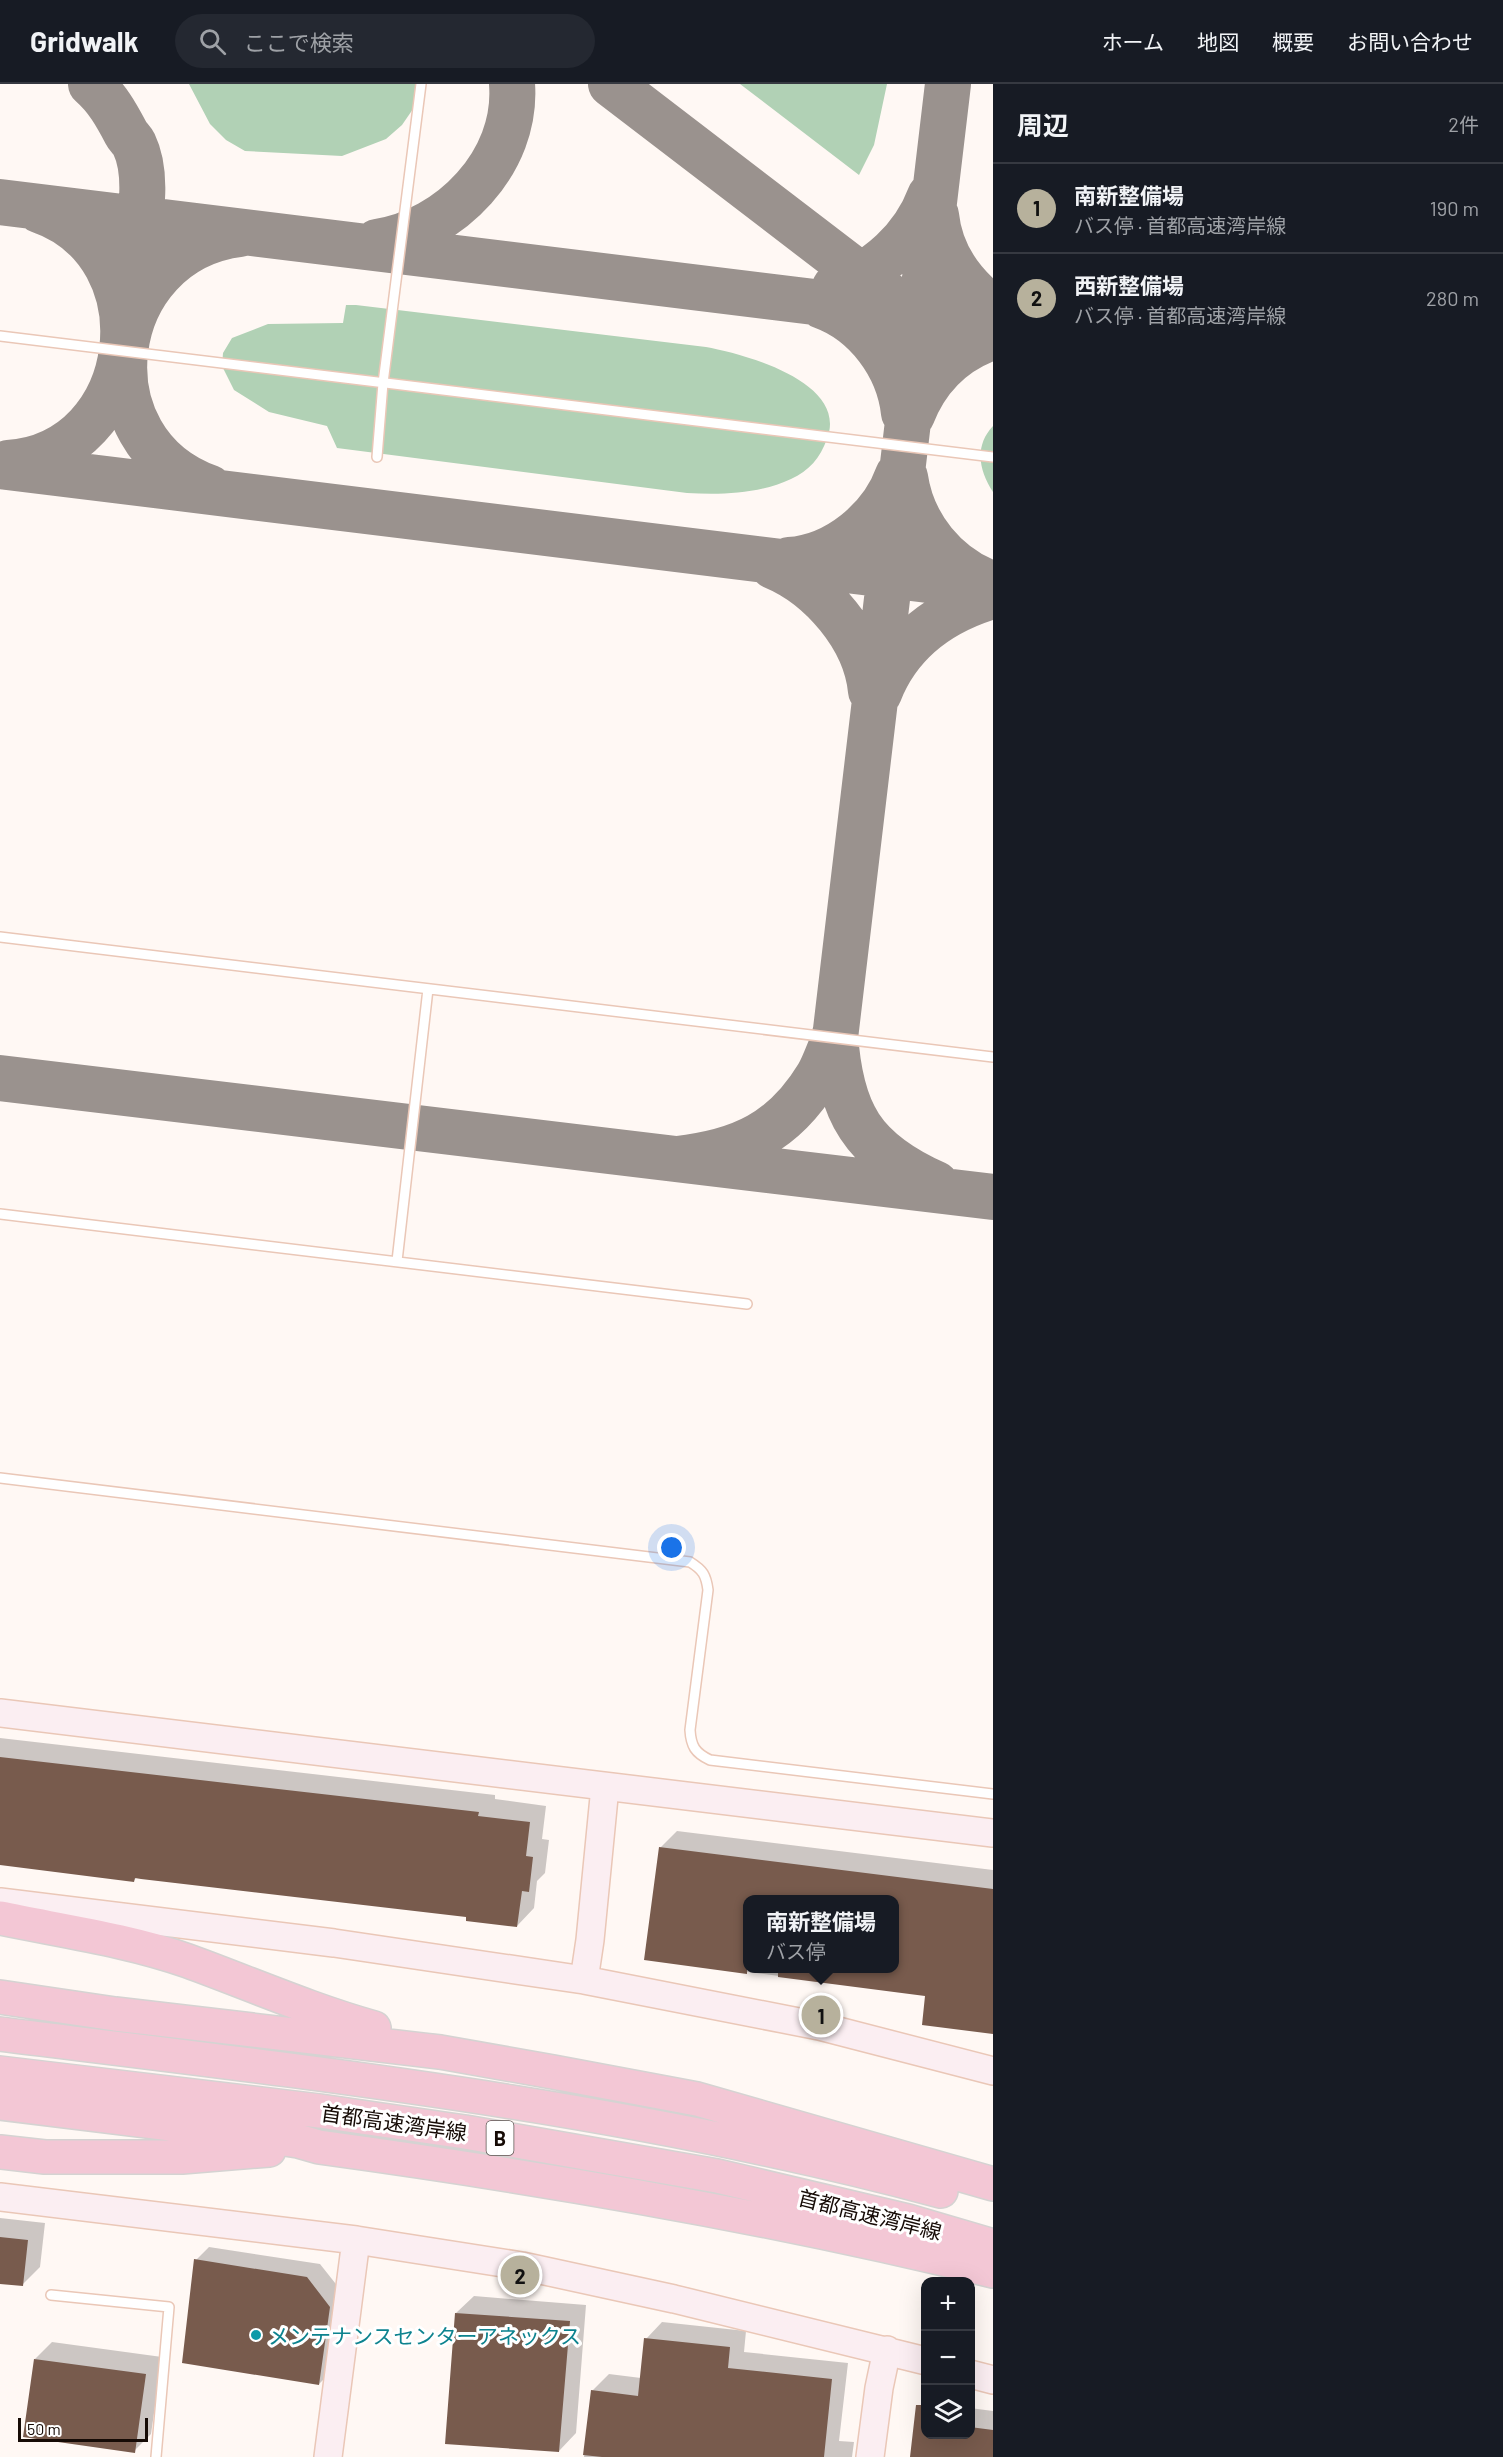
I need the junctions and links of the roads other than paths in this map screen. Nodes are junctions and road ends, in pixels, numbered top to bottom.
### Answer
1 (421, 84) edge
2 (0, 336) edge
3 (383, 382) junction
4 (376, 457) dead end
5 (993, 457) edge
6 (0, 937) edge
7 (428, 989) junction
8 (993, 1057) edge
9 (0, 1214) edge
10 (397, 1261) junction
11 (747, 1304) dead end
12 (0, 1479) edge
13 (0, 1713) edge
14 (605, 1787) junction
15 (993, 1794) edge
16 (993, 1833) edge
17 (0, 1902) edge
18 (0, 1918) edge
19 (584, 1980) junction
20 (0, 1997) edge
21 (0, 2034) edge
22 (440, 2052) junction
23 (993, 2071) edge
24 (0, 2073) edge
25 (0, 2103) edge
26 (319, 2147) junction
27 (0, 2152) edge
28 (182, 2157) junction
29 (0, 2174) edge
30 (993, 2184) edge
31 (0, 2197) edge
32 (993, 2205) edge
33 (356, 2240) junction
34 (993, 2246) edge
35 (993, 2271) edge
36 (51, 2295) dead end
37 (887, 2350) junction
38 (921, 2360) edge
39 (975, 2375) edge
40 (993, 2380) edge
41 (156, 2457) edge
42 (328, 2457) edge
43 (870, 2457) edge

1 - 3 lane
2 - 3 lane
3 - 4 lane
3 - 5 lane
6 - 7 lane
7 - 8 lane
7 - 10 lane
9 - 10 lane
10 - 11 lane
12 - 15 lane
13 - 14 street
14 - 16 street
14 - 19 street
17 - 19 street
18 - 22 highway
19 - 23 street
20 - 22 highway
21 - 32 highway, 首都高速湾岸線 / B
22 - 30 highway
24 - 34 highway, 首都高速湾岸線 / B
25 - 26 highway
26 - 28 highway
26 - 35 highway
27 - 28 highway
28 - 29 highway
31 - 33 street
33 - 37 street
33 - 42 street
36 - 41 lane
37 - 38 street
37 - 43 street
39 - 40 street

